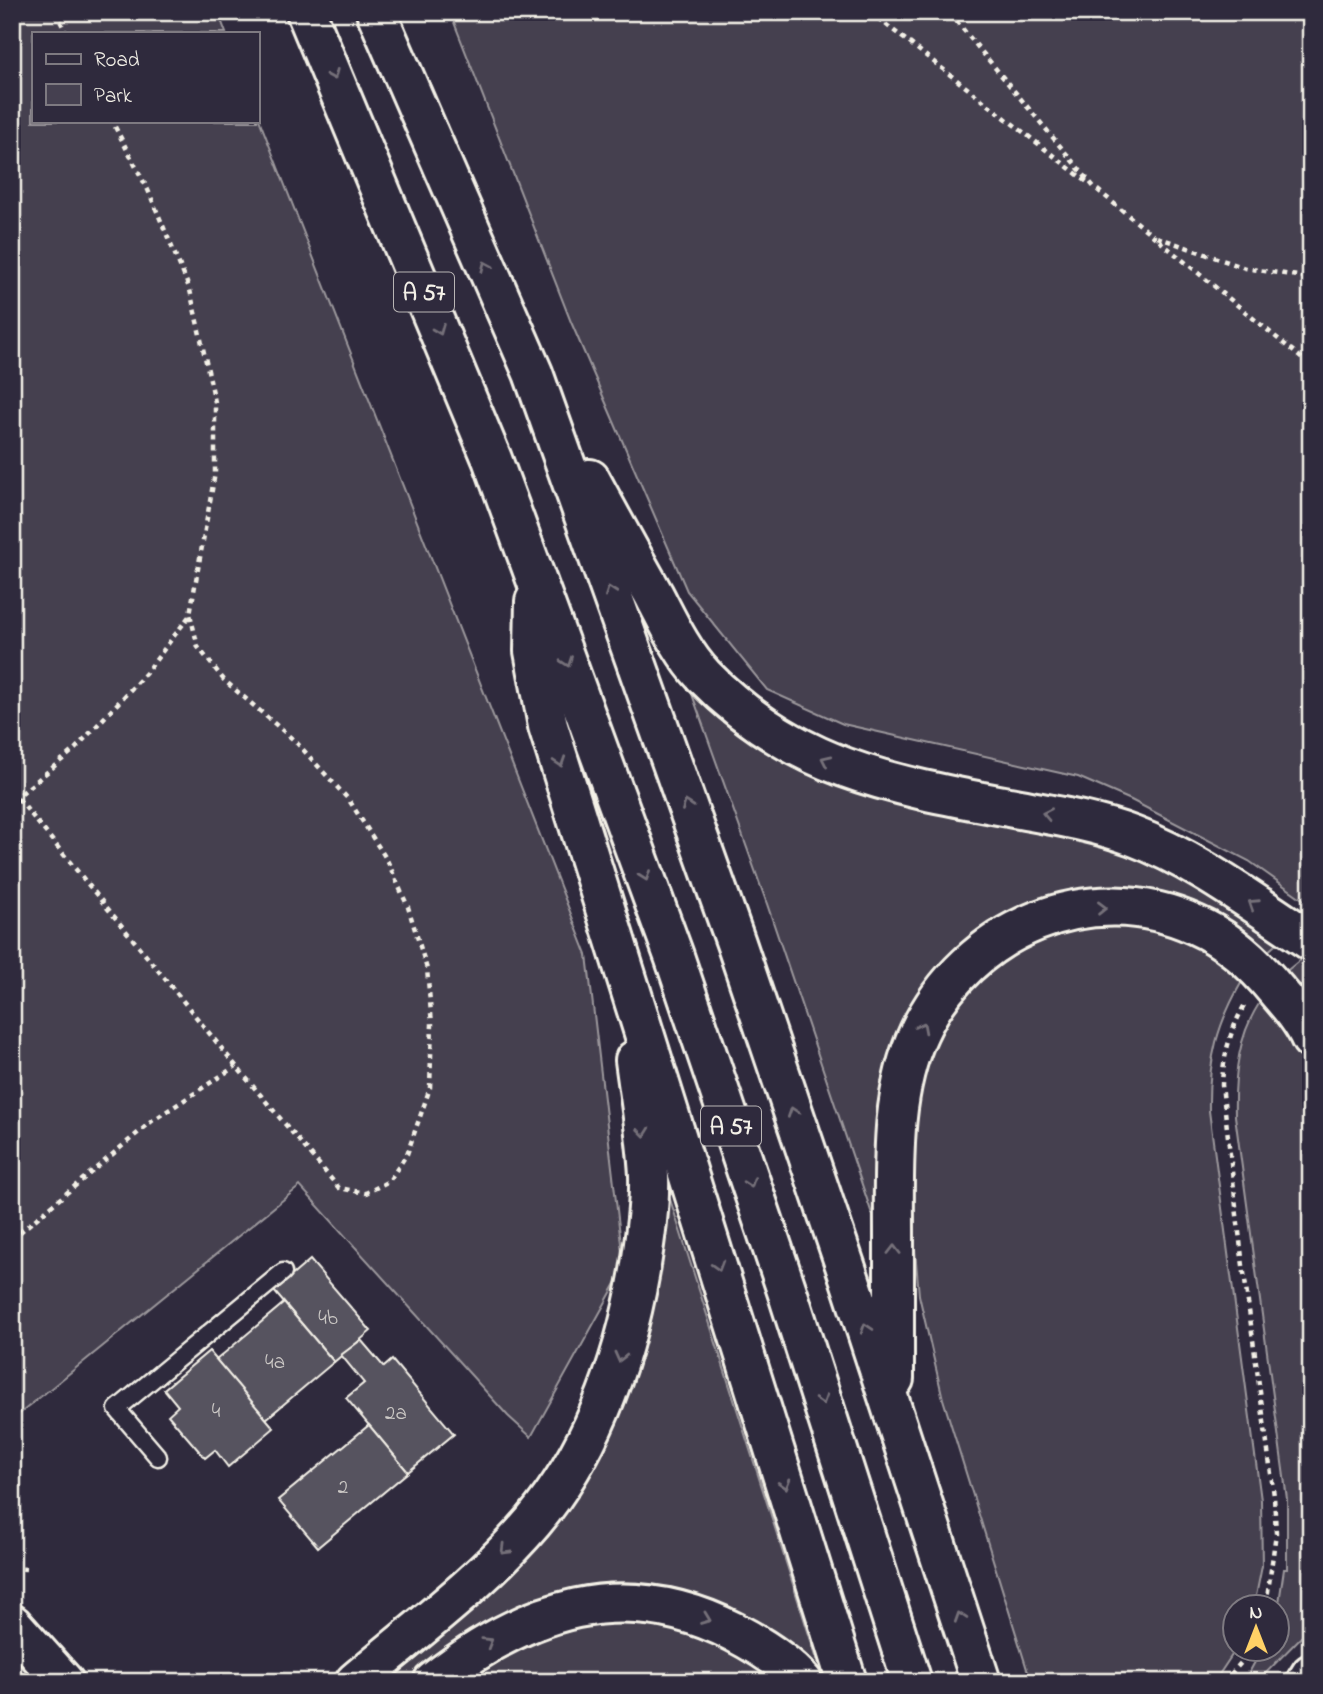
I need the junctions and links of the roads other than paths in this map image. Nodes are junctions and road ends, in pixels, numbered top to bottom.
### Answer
1 (306, 12) edge
2 (376, 12) edge
3 (533, 373) junction
4 (535, 575) junction
5 (1311, 941) edge
6 (625, 967) junction
7 (1311, 1039) edge
8 (283, 1272) dead end
9 (894, 1416) junction
10 (158, 1457) dead end
11 (12, 1624) edge
12 (1311, 1674) edge
13 (64, 1682) edge
14 (355, 1682) edge
15 (433, 1682) edge
16 (803, 1682) edge
17 (847, 1682) edge
18 (912, 1682) edge
19 (981, 1682) edge
20 (1306, 1682) edge

1 -> 4 main road, A 57
3 -> 2 main road, A 57
5 -> 3 main road
9 -> 3 main road, A 57
4 -> 6 main road
4 -> 18 main road, A 57
6 -> 14 main road
6 -> 17 main road
9 -> 7 main road
8 - 10 lane
19 -> 9 main road, A 57
11 - 13 main road
12 - 20 main road
15 -> 16 main road

